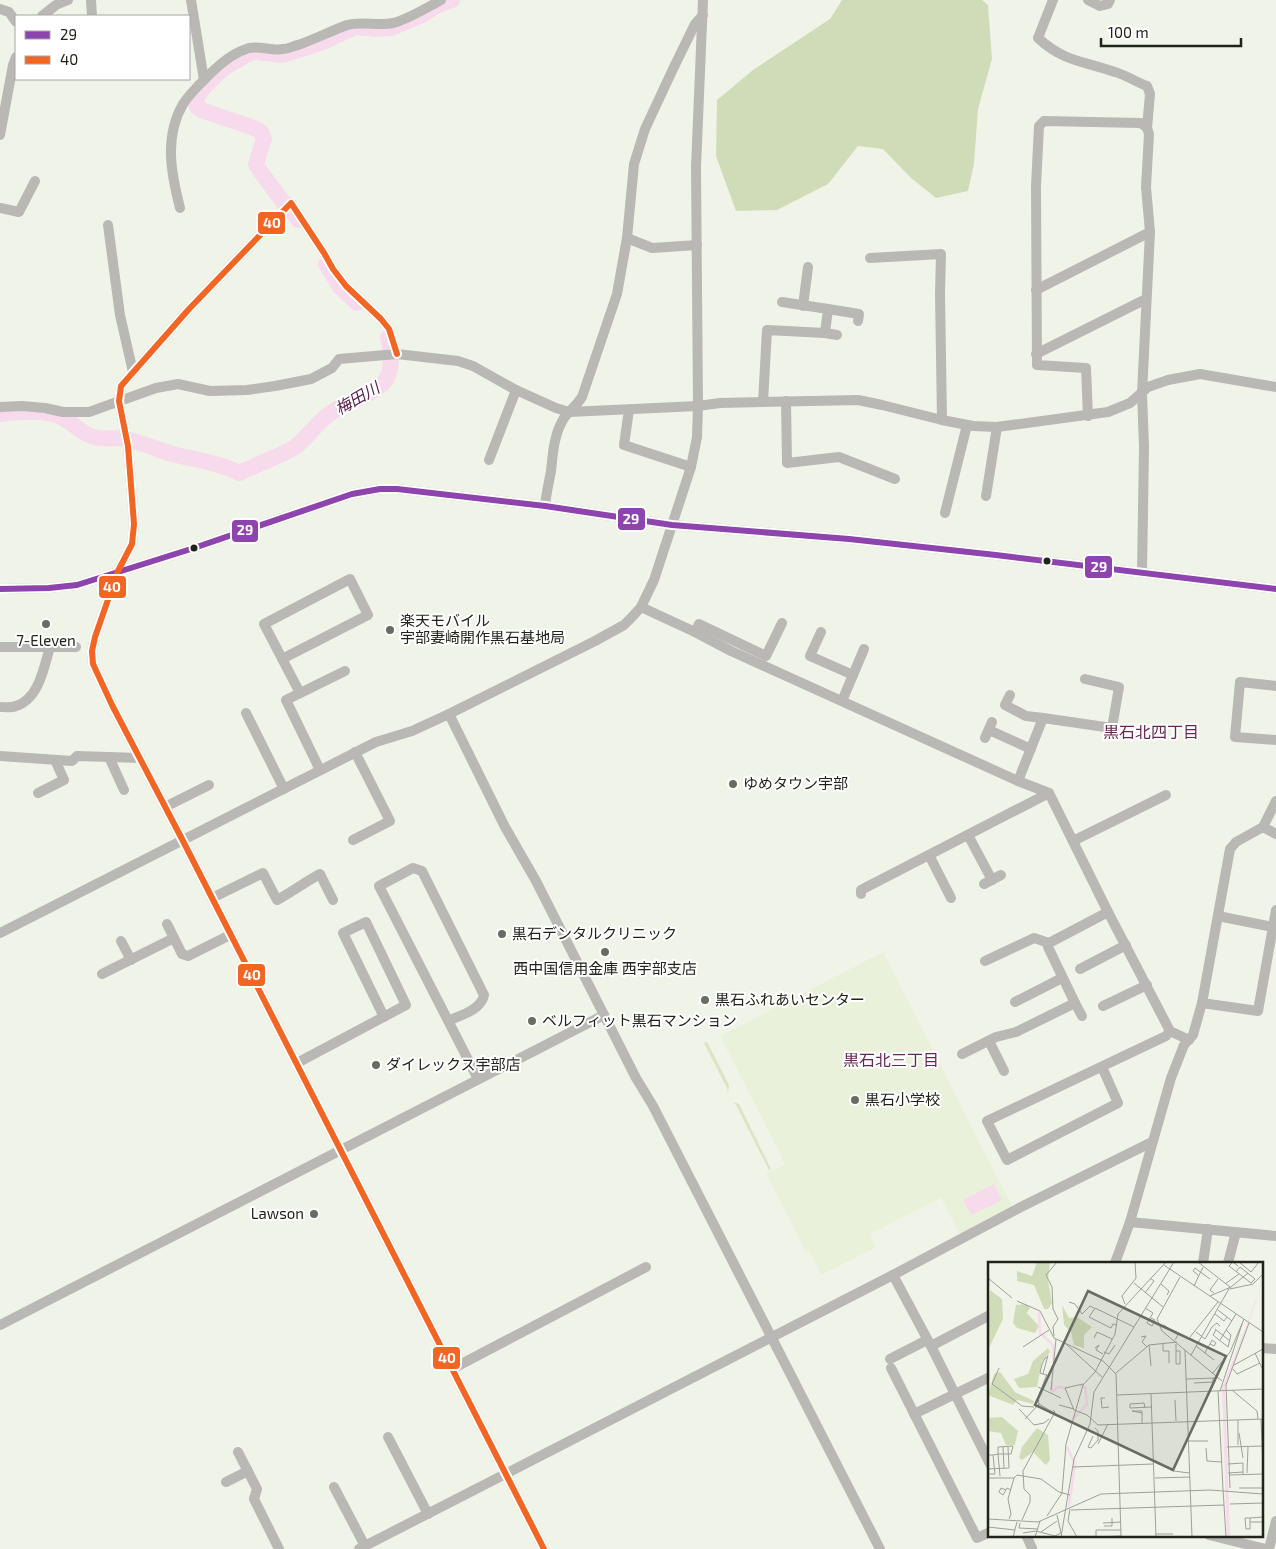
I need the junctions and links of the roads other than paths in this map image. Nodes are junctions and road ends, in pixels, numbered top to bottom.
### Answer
1 (68, 0) edge
2 (91, 0) edge
3 (191, 0) edge
4 (441, 0) edge
5 (702, 0) edge
6 (1053, 0) edge
7 (1088, 0) edge
8 (1110, 0) edge
9 (0, 9) edge
10 (43, 15) edge
11 (92, 15) edge
12 (702, 15) junction
13 (15, 21) edge
14 (15, 60) edge
15 (204, 80) junction
16 (1147, 128) junction
17 (0, 135) edge
18 (35, 181) dead end
19 (0, 208) edge
20 (180, 208) dead end
21 (108, 225) dead end
22 (1150, 232) junction
23 (627, 238) junction
24 (697, 245) junction
25 (870, 258) dead end
26 (808, 267) dead end
27 (1036, 290) junction
28 (1146, 299) junction
29 (782, 302) dead end
30 (802, 306) junction
31 (828, 309) junction
32 (858, 321) dead end
33 (826, 334) junction
34 (836, 334) dead end
35 (392, 354) junction
36 (1036, 354) junction
37 (133, 372) junction
38 (1276, 387) edge
39 (516, 390) junction
40 (1142, 393) junction
41 (119, 401) junction
42 (786, 401) junction
43 (763, 402) junction
44 (698, 406) junction
45 (0, 407) edge
46 (629, 410) junction
47 (570, 412) junction
48 (1088, 416) junction
49 (942, 420) junction
50 (967, 425) junction
51 (997, 427) junction
52 (490, 460) dead end
53 (691, 467) junction
54 (895, 479) dead end
55 (986, 496) dead end
56 (545, 506) junction
57 (945, 513) dead end
58 (672, 525) junction
59 (118, 571) junction
60 (1142, 573) junction
61 (0, 589) edge
62 (1276, 589) edge
63 (641, 607) junction
64 (782, 623) dead end
65 (695, 632) junction
66 (821, 632) dead end
67 (0, 647) edge
68 (50, 647) junction
69 (76, 647) dead end
70 (864, 649) dead end
71 (282, 659) junction
72 (345, 671) dead end
73 (853, 675) junction
74 (1085, 679) dead end
75 (1276, 686) edge
76 (300, 693) junction
77 (1010, 695) dead end
78 (842, 701) junction
79 (0, 707) edge
80 (246, 713) dead end
81 (449, 714) junction
82 (1043, 718) junction
83 (988, 730) dead end
84 (1276, 740) edge
85 (1031, 749) junction
86 (356, 752) junction
87 (0, 756) edge
88 (109, 757) junction
89 (140, 758) junction
90 (55, 760) junction
91 (320, 770) junction
92 (1018, 781) junction
93 (209, 784) dead end
94 (284, 789) junction
95 (124, 790) dead end
96 (38, 793) dead end
97 (1049, 793) junction
98 (1166, 795) dead end
99 (1276, 801) edge
100 (165, 807) junction
101 (1263, 827) junction
102 (1276, 834) edge
103 (968, 835) junction
104 (353, 840) dead end
105 (183, 841) junction
106 (1073, 841) junction
107 (929, 855) junction
108 (993, 880) dead end
109 (860, 894) dead end
110 (212, 898) junction
111 (951, 898) dead end
112 (333, 900) dead end
113 (1276, 910) edge
114 (1108, 912) junction
115 (1218, 916) junction
116 (167, 924) dead end
117 (1273, 927) junction
118 (0, 933) edge
119 (230, 934) junction
120 (174, 938) junction
121 (121, 941) dead end
122 (1049, 943) junction
123 (1126, 945) junction
124 (131, 960) junction
125 (985, 962) dead end
126 (1080, 968) dead end
127 (102, 974) dead end
128 (1062, 978) junction
129 (1147, 985) junction
130 (1015, 1002) dead end
131 (1076, 1003) junction
132 (1202, 1003) junction
133 (1103, 1006) dead end
134 (604, 1015) junction
135 (1082, 1016) dead end
136 (384, 1017) junction
137 (448, 1021) junction
138 (1170, 1031) junction
139 (1189, 1040) junction
140 (989, 1041) junction
141 (962, 1054) dead end
142 (297, 1063) junction
143 (1102, 1067) junction
144 (1004, 1071) dead end
145 (478, 1079) junction
146 (1152, 1142) junction
147 (340, 1151) junction
148 (1130, 1222) junction
149 (1208, 1229) junction
150 (1236, 1232) junction
151 (1276, 1236) edge
152 (1115, 1262) edge
153 (1203, 1262) edge
154 (1228, 1262) edge
155 (646, 1267) dead end
156 (894, 1275) junction
157 (988, 1316) edge
158 (0, 1325) edge
159 (772, 1337) junction
160 (929, 1343) junction
161 (452, 1369) junction
162 (988, 1378) edge
163 (954, 1394) junction
164 (914, 1414) junction
165 (388, 1437) dead end
166 (238, 1452) dead end
167 (988, 1460) edge
168 (248, 1471) junction
169 (506, 1474) junction
170 (226, 1482) dead end
171 (334, 1487) dead end
172 (428, 1514) junction
173 (1276, 1521) edge
174 (988, 1533) edge
175 (1026, 1536) edge
176 (1036, 1536) edge
177 (1213, 1536) edge
178 (362, 1547) edge
179 (1032, 1548) edge
180 (280, 1549) edge
181 (544, 1549) edge
182 (880, 1549) edge
183 (1268, 1549) edge

1 - 10 street
2 - 11 street
3 - 15 street
4 - 15 street
5 - 12 street
6 - 16 street
7 - 8 street
9 - 13 street
12 - 23 street
12 - 24 street
14 - 17 street
15 - 20 street
16 - 22 street
16 - 27 street
18 - 19 street
21 - 37 street
22 - 27 street
22 - 28 street
23 - 24 street
23 - 47 street
24 - 44 street
25 - 49 street
26 - 30 street
27 - 36 street
28 - 36 street
28 - 40 street
29 - 30 street
30 - 31 street
31 - 32 street
31 - 33 street
33 - 34 street
33 - 43 street
35 - 37 street
35 - 39 street
35 - 41 street
36 - 48 street
37 - 41 street
38 - 40 street
39 - 47 street
39 - 52 street
40 - 48 street
40 - 60 street
41 - 45 street
41 - 59 street
42 - 43 street
42 - 49 street
42 - 54 street
43 - 44 street
44 - 46 street
44 - 53 street
46 - 47 street
46 - 53 street
47 - 56 street
48 - 51 street
49 - 50 street
50 - 51 street
50 - 57 street
51 - 55 street
53 - 58 street
56 - 58 street
56 - 59 street
58 - 60 street
58 - 63 street
59 - 61 street
59 - 89 street
60 - 62 street
63 - 65 street
63 - 81 street
64 - 65 street
65 - 78 street
66 - 73 street
67 - 68 street
68 - 69 street
68 - 79 street
70 - 73 street
71 - 71 street
71 - 76 street
72 - 76 street
73 - 78 street
74 - 82 street
75 - 84 street
76 - 91 street
77 - 82 street
78 - 92 street
80 - 94 street
81 - 86 street
81 - 134 street
82 - 85 street
83 - 85 street
85 - 92 street
86 - 91 street
86 - 104 street
87 - 90 street
88 - 89 street
88 - 90 street
88 - 95 street
89 - 100 street
90 - 96 street
91 - 94 street
92 - 97 street
93 - 100 street
94 - 105 street
97 - 103 street
97 - 106 street
98 - 106 street
99 - 101 street
100 - 105 street
101 - 102 street
101 - 115 street
103 - 107 street
103 - 108 street
105 - 110 street
105 - 118 street
106 - 114 street
107 - 109 street
107 - 111 street
110 - 112 street
110 - 119 street
113 - 117 street
114 - 122 street
114 - 123 street
115 - 117 street
115 - 132 street
116 - 120 street
117 - 132 street
119 - 120 street
119 - 142 street
120 - 124 street
121 - 124 street
122 - 125 street
122 - 128 street
123 - 126 street
123 - 129 street
124 - 127 street
128 - 130 street
128 - 131 street
129 - 133 street
129 - 138 street
131 - 135 street
131 - 140 street
132 - 139 street
134 - 145 street
134 - 159 street
136 - 136 street
136 - 142 street
137 - 137 street
137 - 145 street
138 - 139 street
138 - 143 street
139 - 146 street
140 - 141 street
140 - 144 street
142 - 147 street
143 - 143 street
145 - 147 street
146 - 148 street
146 - 156 street
147 - 158 street
147 - 161 street
148 - 149 street
148 - 152 street
149 - 150 street
149 - 153 street
150 - 151 street
150 - 154 street
155 - 161 street
156 - 159 street
156 - 160 street
157 - 160 street
159 - 169 street
159 - 182 street
160 - 163 street
160 - 164 street
161 - 169 street
162 - 163 street
163 - 164 street
163 - 167 street
164 - 174 street
165 - 172 street
166 - 168 street
168 - 170 street
168 - 180 street
169 - 172 street
169 - 181 street
171 - 178 street
172 - 178 street
173 - 183 street
175 - 179 street
176 - 179 street
177 - 183 street

